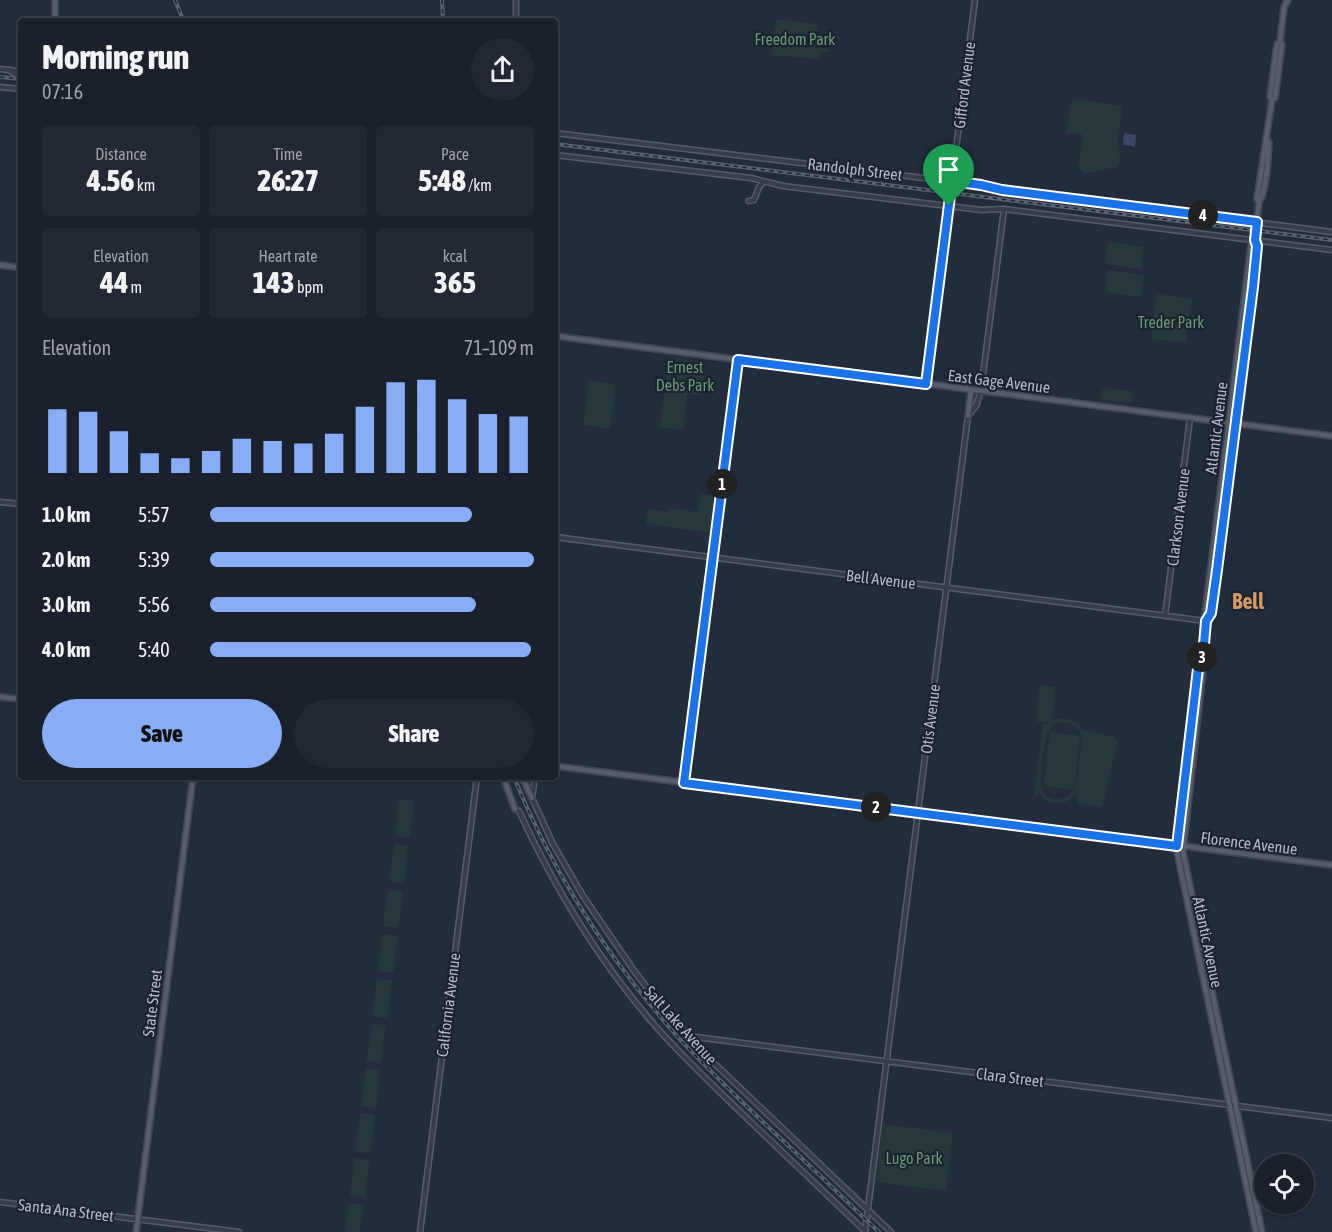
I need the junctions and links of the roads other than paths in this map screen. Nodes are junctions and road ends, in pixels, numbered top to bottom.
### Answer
1 (55, 0) edge
2 (516, 0) edge
3 (975, 0) edge
4 (1283, 0) edge
5 (1288, 0) edge
6 (1284, 7) junction
7 (56, 18) edge
8 (516, 18) edge
9 (0, 69) edge
10 (9, 70) junction
11 (18, 72) edge
12 (18, 76) edge
13 (0, 87) edge
14 (18, 89) edge
15 (558, 133) edge
16 (558, 155) edge
17 (952, 181) junction
18 (764, 182) junction
19 (748, 201) dead end
20 (949, 206) junction
21 (1004, 209) junction
22 (1257, 223) junction
23 (1332, 232) edge
24 (1255, 240) junction
25 (1332, 250) edge
26 (0, 265) edge
27 (18, 268) edge
28 (558, 336) edge
29 (738, 360) junction
30 (926, 384) junction
31 (971, 390) junction
32 (981, 391) junction
33 (968, 416) junction
34 (1190, 418) junction
35 (1228, 423) junction
36 (1234, 424) junction
37 (1332, 436) edge
38 (0, 502) edge
39 (18, 504) edge
40 (1217, 520) junction
41 (1221, 534) junction
42 (558, 537) edge
43 (712, 557) junction
44 (947, 588) junction
45 (1165, 616) junction
46 (1206, 621) junction
47 (0, 697) edge
48 (18, 699) edge
49 (558, 766) edge
50 (193, 780) edge
51 (477, 780) edge
52 (504, 780) edge
53 (523, 780) edge
54 (535, 780) edge
55 (684, 783) junction
56 (532, 798) junction
57 (515, 809) joint
58 (918, 813) junction
59 (1180, 846) junction
60 (1332, 865) edge
61 (688, 1036) junction
62 (886, 1061) junction
63 (1230, 1105) junction
64 (1236, 1106) junction
65 (1332, 1118) edge
66 (0, 1202) edge
67 (868, 1209) junction
68 (137, 1219) junction
69 (136, 1232) edge
70 (239, 1232) edge
71 (420, 1232) edge
72 (865, 1232) edge
73 (891, 1232) edge
74 (1256, 1232) edge
75 (1262, 1232) edge

1 - 7 main road
2 - 8 street
3 - 17 street, Gifford Avenue
4 - 6 main road
5 - 6 main road
6 - 22 main road, Atlantic Avenue
9 - 10 street
10 - 11 street
10 - 12 street
13 - 14 street
15 - 17 street, Randolph Street
16 - 18 street, Randolph Street
17 - 20 street, Gifford Avenue
17 - 22 street, Randolph Street
18 - 19 street
18 - 20 street, Randolph Street
20 - 21 street, Randolph Street
20 - 30 street, Gifford Avenue
21 - 24 street, Randolph Street
21 - 32 street, Otis Avenue
22 - 23 street, Randolph Street
22 - 24 main road, Atlantic Avenue
24 - 25 street, Randolph Street
24 - 35 main road, Atlantic Avenue
24 - 36 main road, Atlantic Avenue
26 - 27 main road
28 - 29 main road, East Gage Avenue
29 - 30 main road, East Gage Avenue
29 - 43 street
30 - 31 main road, East Gage Avenue
31 - 32 main road, East Gage Avenue
31 - 33 main road
32 - 33 street, Otis Avenue
32 - 34 main road, East Gage Avenue
33 - 44 street, Otis Avenue
34 - 35 main road, East Gage Avenue
34 - 45 street, Clarkson Avenue
35 - 36 main road, East Gage Avenue
35 - 40 main road, Atlantic Avenue
36 - 37 main road, East Gage Avenue
36 - 41 main road, Atlantic Avenue
38 - 39 street
40 - 41 main road
40 - 46 main road, Atlantic Avenue
41 - 46 main road, Atlantic Avenue
42 - 43 street, Bell Avenue
43 - 44 street, Bell Avenue
43 - 55 street
44 - 45 street, Bell Avenue
44 - 58 street, Otis Avenue
45 - 46 street, Bell Avenue
46 - 59 main road, Atlantic Avenue
47 - 48 main road
49 - 55 main road, Florence Avenue
50 - 68 main road, State Street
51 - 71 street, California Avenue
52 - 57 main road
53 - 56 main road
54 - 56 street
55 - 58 main road, Florence Avenue
56 - 61 street, Salt Lake Avenue
57 - 72 street, Salt Lake Avenue
58 - 59 main road, Florence Avenue
58 - 62 street, Otis Avenue
59 - 60 main road, Florence Avenue
59 - 63 main road, Atlantic Avenue
59 - 64 main road, Atlantic Avenue
61 - 62 street, Clara Street
61 - 67 street, Salt Lake Avenue
62 - 63 street, Clara Street
62 - 67 street, Otis Avenue
63 - 64 street, Clara Street
63 - 74 main road, Atlantic Avenue
64 - 65 street, Clara Street
64 - 75 main road, Atlantic Avenue
66 - 68 street, Santa Ana Street
67 - 72 street, Otis Avenue
67 - 73 street, Salt Lake Avenue
68 - 69 main road, State Street
68 - 70 street, Santa Ana Street

